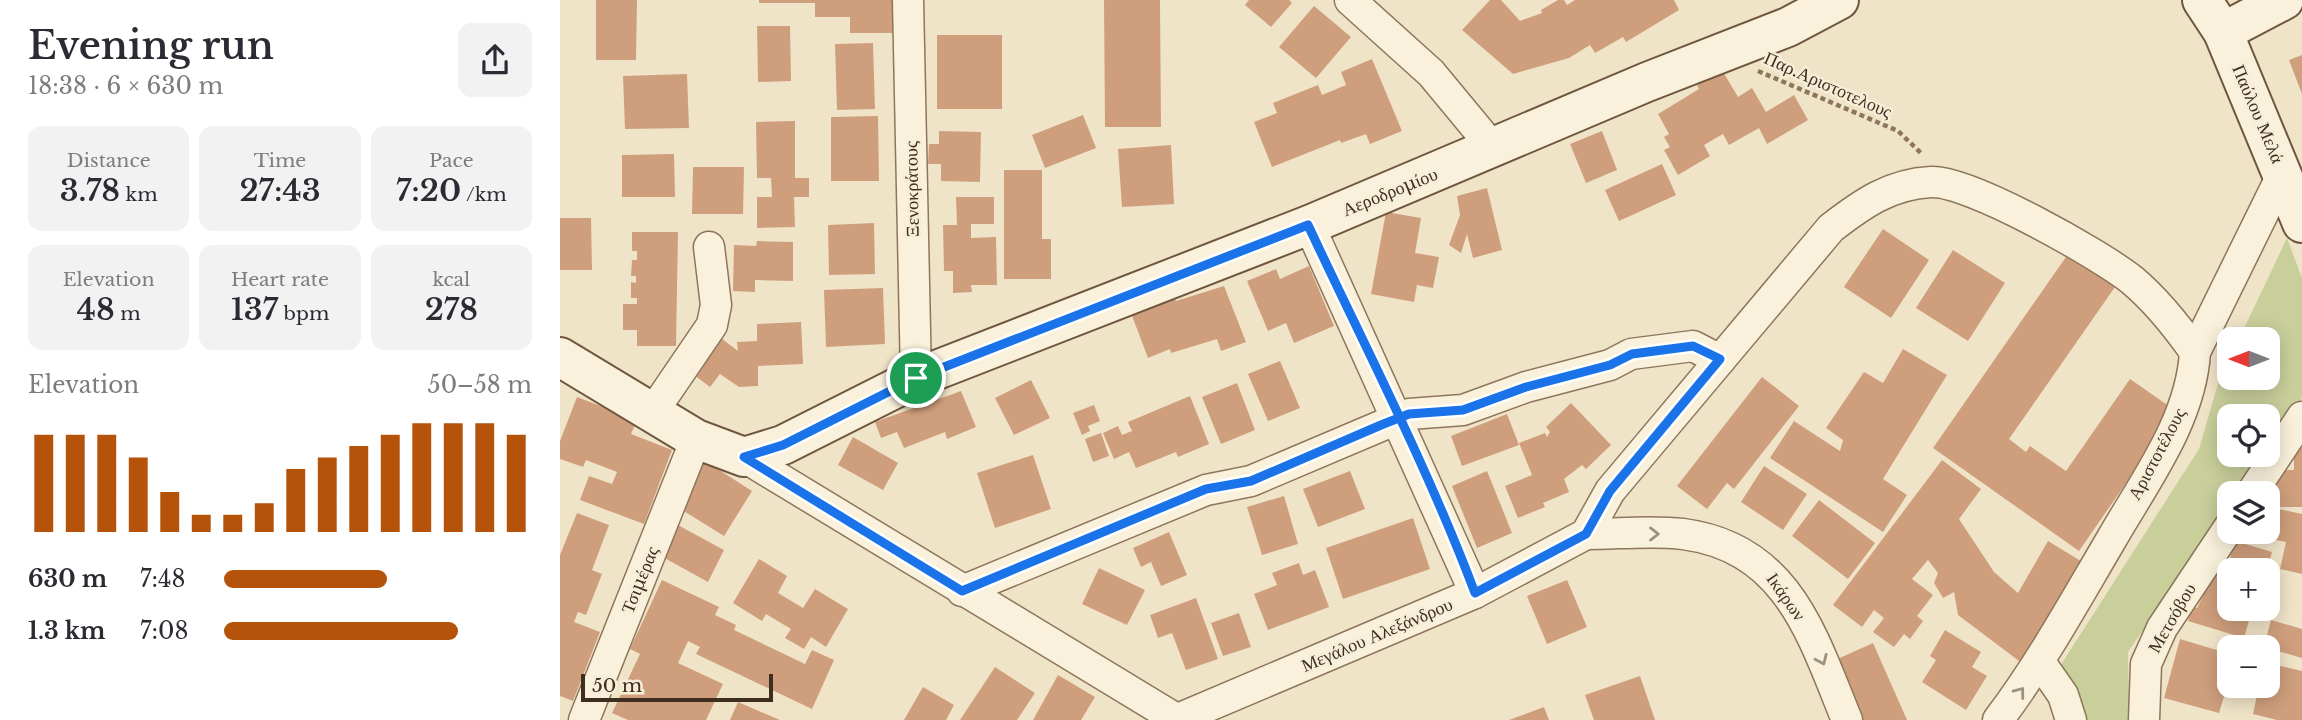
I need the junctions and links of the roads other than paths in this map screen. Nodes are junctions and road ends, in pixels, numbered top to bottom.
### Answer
1 (908, 0) edge
2 (1350, 0) edge
3 (1839, 0) edge
4 (2284, 0) edge
5 (2212, 8) edge
6 (1493, 149) junction
7 (2283, 173) junction
8 (2302, 223) edge
9 (1308, 225) junction
10 (709, 247) dead end
11 (2195, 352) junction
12 (560, 357) edge
13 (1720, 359) junction
14 (916, 378) junction
15 (652, 412) junction
16 (2302, 417) edge
17 (1398, 418) junction
18 (696, 439) junction
19 (744, 457) junction
20 (2260, 481) edge
21 (1586, 534) junction
22 (2218, 544) edge
23 (962, 591) junction
24 (1475, 593) junction
25 (2040, 662) junction
26 (584, 720) edge
27 (1178, 720) edge
28 (1847, 720) edge
29 (1998, 720) edge
30 (2071, 720) edge
31 (2144, 720) edge

1 - 14 street, Ξενοκράτους
2 - 6 street
3 - 6 street, Αεροδρομίου
4 - 5 street
5 - 7 street, Παύλου Μελά
6 - 9 street, Αεροδρομίου
7 - 8 street, Παύλου Μελά
7 - 11 street, Αριστοτέλους
9 - 14 street, Αεροδρομίου
9 - 17 street
10 - 15 street
11 - 13 street
11 - 25 street, Αριστοτέλους
12 - 15 street, Μεγάλου Αλεξάνδρου
13 - 17 street
13 - 21 street
14 - 19 street, Αεροδρομίου
15 - 18 street, Μεγάλου Αλεξάνδρου
16 - 20 street
17 - 23 street
17 - 24 street
18 - 19 street, Μεγάλου Αλεξάνδρου
18 - 26 street, Τσιμέρας
19 - 23 street, Μεγάλου Αλεξάνδρου
21 - 24 street, Μεγάλου Αλεξάνδρου
21 -> 28 street, Ικάρων
22 - 31 street, Μετσόβου
23 - 27 street, Μεγάλου Αλεξάνδρου
24 - 27 street, Μεγάλου Αλεξάνδρου
29 -> 25 street, Αριστοτέλους
25 - 30 street

